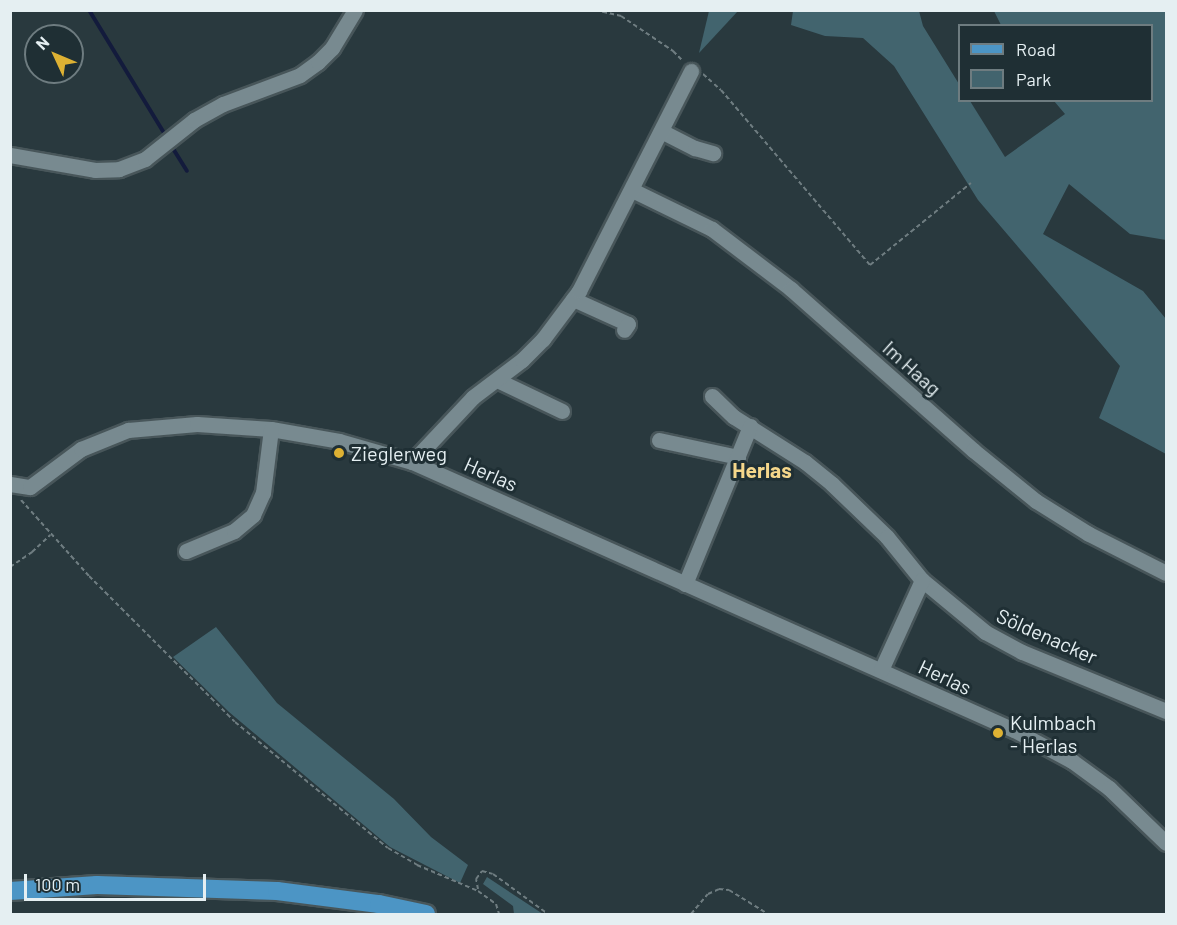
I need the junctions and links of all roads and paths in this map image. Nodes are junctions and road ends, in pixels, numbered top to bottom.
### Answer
1 (355, 10) edge
2 (595, 10) edge
3 (691, 70) junction
4 (661, 131) junction
5 (712, 153) dead end
6 (10, 155) edge
7 (971, 183) dead end
8 (632, 190) junction
9 (573, 299) junction
10 (624, 330) dead end
11 (497, 380) junction
12 (712, 396) dead end
13 (562, 411) dead end
14 (750, 426) junction
15 (271, 429) junction
16 (659, 440) dead end
17 (738, 457) junction
18 (412, 462) junction
19 (11, 484) edge
20 (51, 535) junction
21 (186, 552) dead end
22 (10, 567) edge
23 (1167, 573) edge
24 (922, 580) junction
25 (685, 584) junction
26 (881, 670) junction
27 (1167, 711) edge
28 (1167, 843) edge
29 (10, 891) edge
30 (478, 891) junction
31 (426, 915) edge
32 (499, 915) edge
33 (553, 915) edge
34 (691, 915) edge
35 (768, 915) edge

1 - 6 street
2 - 3 path
3 - 4 street
3 - 7 path
4 - 5 street
4 - 8 street
8 - 9 street
8 - 23 street, Im Haag
9 - 10 street
9 - 11 street
11 - 13 street
11 - 18 street
12 - 14 street, Söldenacker
14 - 17 street
14 - 24 street, Söldenacker
15 - 18 street, Herlas
15 - 19 street, Herlas
15 - 21 street
16 - 17 street
17 - 25 street
18 - 25 street, Herlas
19 - 20 path
20 - 22 path
20 - 30 path
24 - 26 street
24 - 27 street, Söldenacker
25 - 26 street, Herlas
26 - 28 street, Herlas
29 - 31 main road
30 - 32 path
30 - 33 path
34 - 35 path

